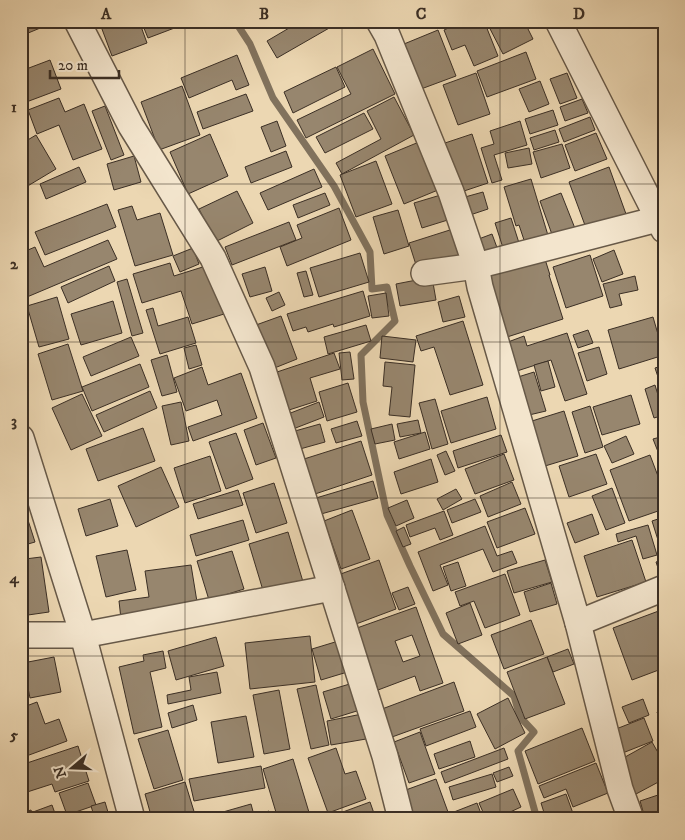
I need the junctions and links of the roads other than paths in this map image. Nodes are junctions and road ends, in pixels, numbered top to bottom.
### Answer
1 (77, 21) edge
2 (379, 21) edge
3 (558, 21) edge
4 (661, 225) edge
5 (476, 266) junction
6 (424, 273) dead end
7 (21, 438) edge
8 (332, 588) junction
9 (664, 588) edge
10 (578, 623) junction
11 (21, 635) edge
12 (83, 635) junction
13 (132, 819) edge
14 (401, 819) edge
15 (631, 819) edge

1 - 8 street
2 - 5 street
3 - 4 street
4 - 5 street
5 - 6 street
5 - 10 street
7 - 12 street
8 - 12 street
8 - 14 street
9 - 10 street
10 - 15 street
11 - 12 street
12 - 13 street

